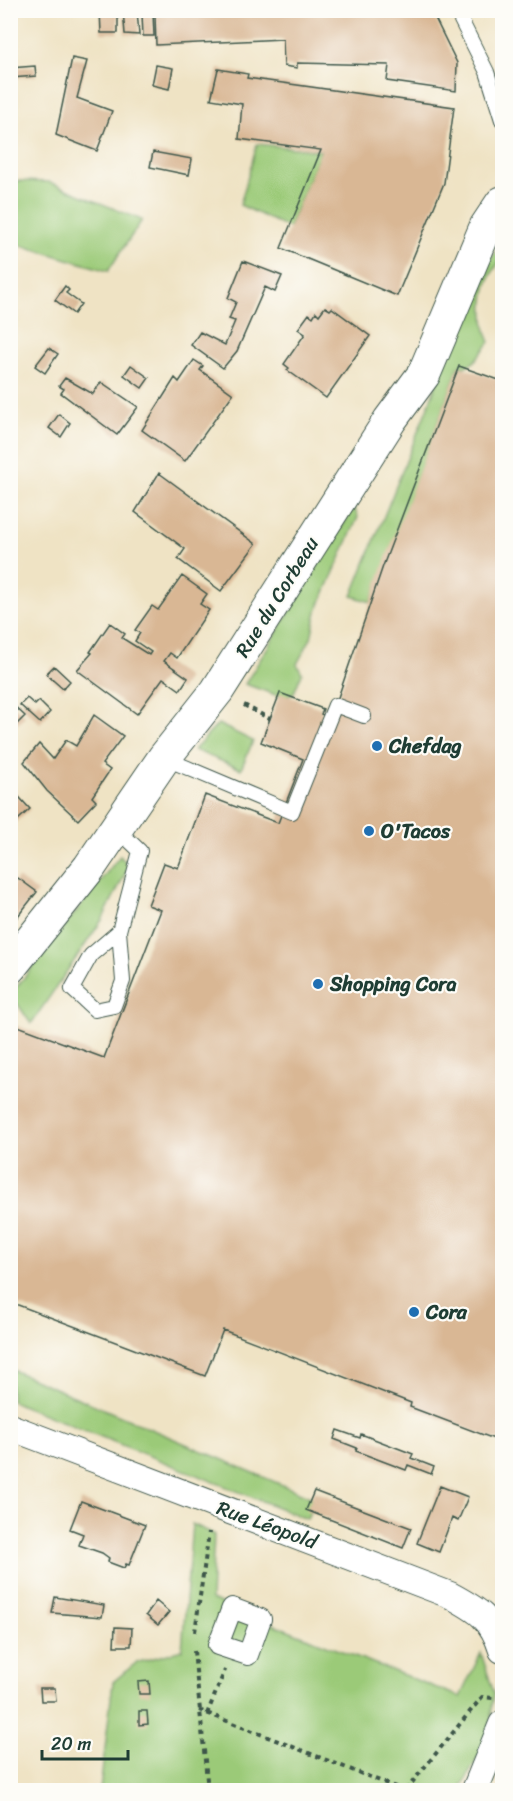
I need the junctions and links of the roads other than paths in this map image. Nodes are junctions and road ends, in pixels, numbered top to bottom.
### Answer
1 (456, 10) edge
2 (502, 120) edge
3 (502, 203) edge
4 (364, 716) dead end
5 (164, 758) junction
6 (116, 828) junction
7 (119, 932) junction
8 (10, 967) edge
9 (10, 1427) edge
10 (502, 1650) edge
11 (502, 1724) edge
12 (475, 1791) edge

1 - 2 lane
3 - 5 street, Rue du Corbeau
4 - 5 lane
5 - 6 street, Rue du Corbeau
6 - 7 lane
6 - 8 street, Rue du Corbeau
7 - 7 lane
9 - 10 street, Rue Léopold
11 - 12 street

